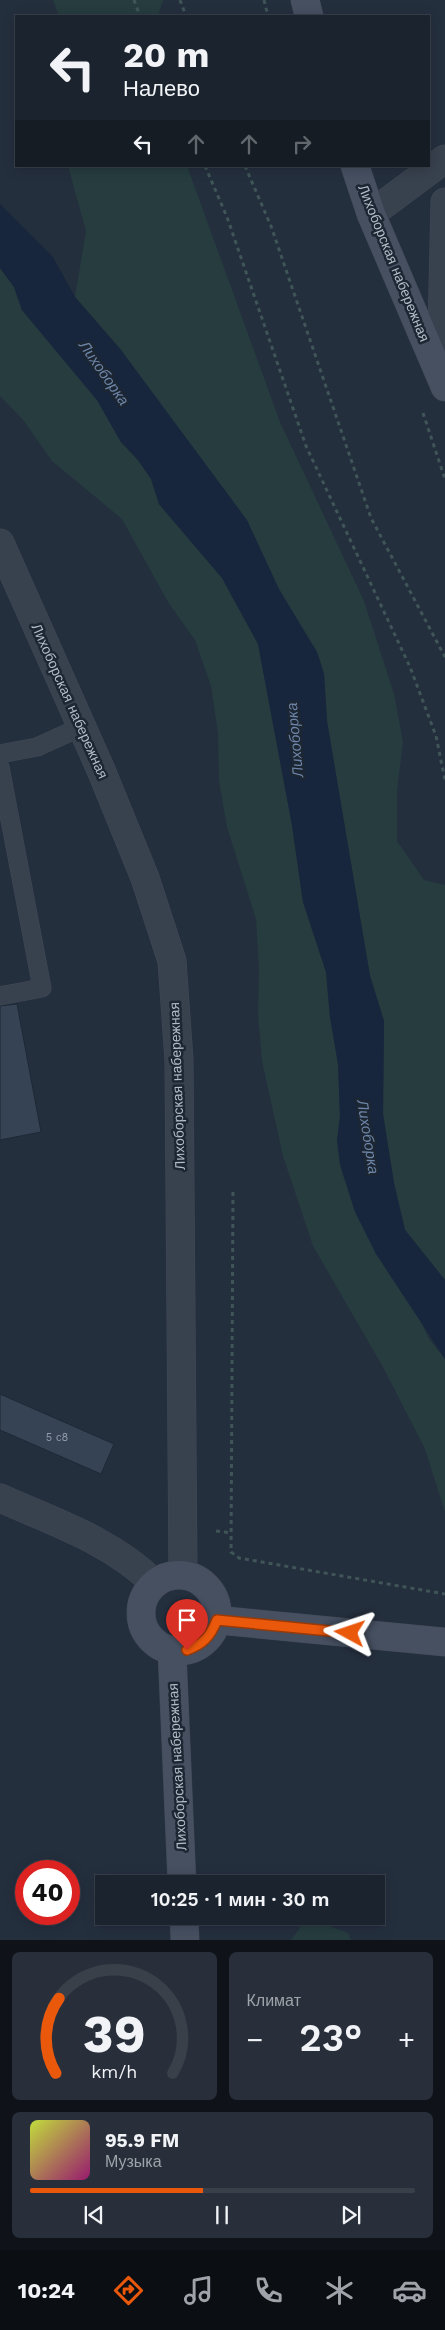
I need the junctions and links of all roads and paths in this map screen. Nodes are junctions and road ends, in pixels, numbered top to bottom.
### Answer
1 (134, 0) edge
2 (180, 0) edge
3 (264, 0) edge
4 (305, 0) edge
5 (140, 15) edge
6 (186, 15) edge
7 (268, 15) edge
8 (309, 15) edge
9 (445, 159) edge
10 (205, 167) edge
11 (245, 167) edge
12 (355, 167) edge
13 (445, 202) edge
14 (371, 214) junction
15 (443, 381) edge
16 (0, 543) edge
17 (445, 656) edge
18 (82, 727) junction
19 (0, 754) edge
20 (0, 767) edge
21 (445, 780) edge
22 (0, 996) edge
23 (233, 1192) dead end
24 (0, 1498) edge
25 (210, 1530) dead end
26 (232, 1533) junction
27 (183, 1574) junction
28 (154, 1583) junction
29 (445, 1594) edge
30 (217, 1620) junction
31 (445, 1642) edge
32 (172, 1651) junction
33 (182, 1875) edge
34 (184, 1925) edge
35 (185, 1940) edge

1 - 5 path
2 - 6 path
3 - 7 path
4 - 8 street
9 - 14 street
10 - 21 path
11 - 17 path
12 - 14 street, Лихоборская набережная
13 - 15 street
14 - 15 street, Лихоборская набережная
16 - 18 street, Лихоборская набережная
18 - 19 lane
18 - 27 street, Лихоборская набережная
20 - 22 lane
23 - 26 path
24 - 28 street
25 - 26 path
26 - 29 path
27 - 28 street
27 - 30 street
28 - 32 street
30 - 31 street
30 - 32 street
32 - 33 street, Лихоборская набережная
34 - 35 street

